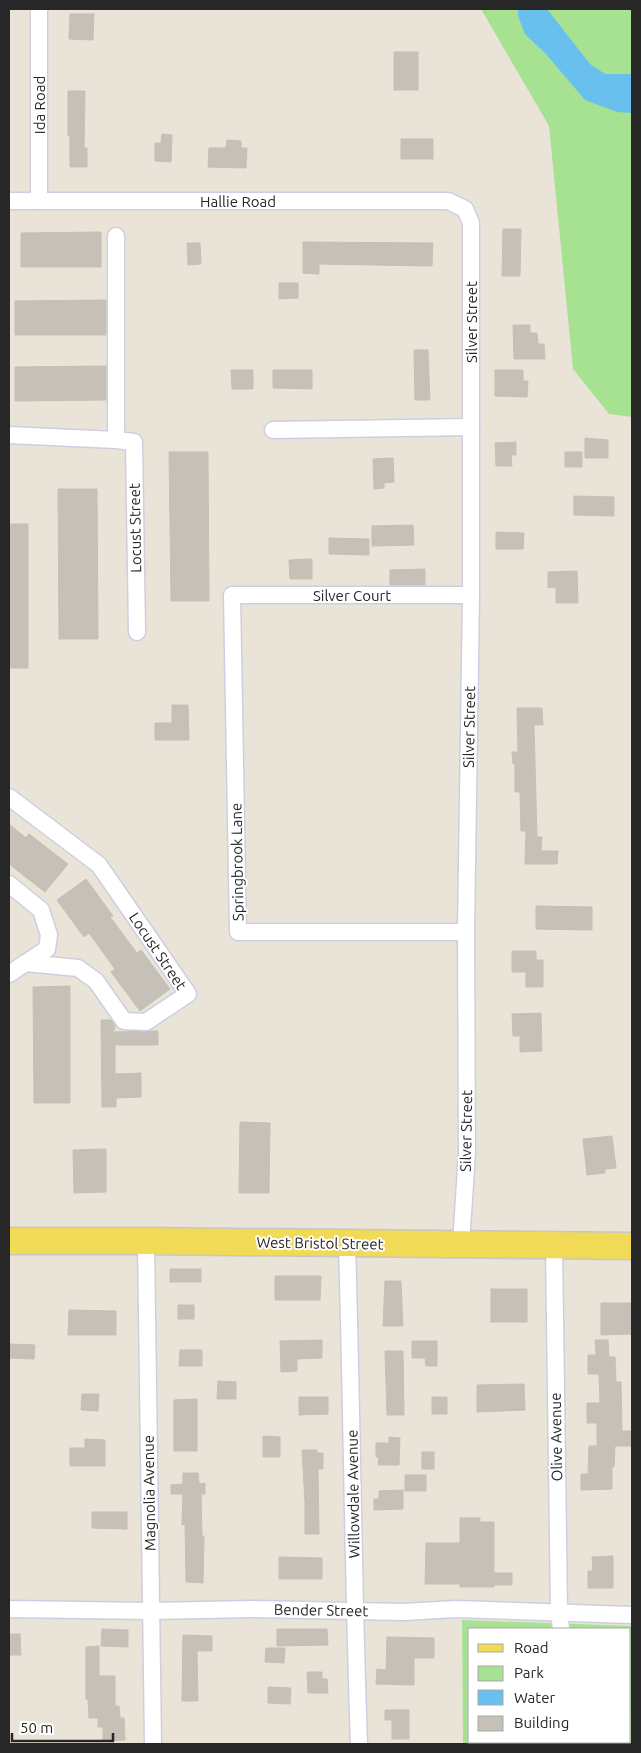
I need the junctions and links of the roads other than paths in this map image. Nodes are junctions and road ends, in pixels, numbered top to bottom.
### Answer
1 (39, 9) edge
2 (9, 201) edge
3 (39, 201) junction
4 (465, 209) joint
5 (116, 236) dead end
6 (471, 427) junction
7 (273, 430) dead end
8 (9, 434) edge
9 (116, 440) junction
10 (232, 595) joint
11 (471, 595) junction
12 (137, 632) dead end
13 (9, 797) edge
14 (9, 884) edge
15 (466, 932) junction
16 (25, 963) junction
17 (9, 974) edge
18 (9, 1241) edge
19 (146, 1241) junction
20 (347, 1244) junction
21 (462, 1245) junction
22 (554, 1246) junction
23 (629, 1246) edge
24 (9, 1608) edge
25 (354, 1610) junction
26 (151, 1611) junction
27 (559, 1611) junction
28 (632, 1615) edge
29 (561, 1628) edge
30 (153, 1744) edge
31 (359, 1744) edge

1 - 3 street, Ida Road
2 - 3 street, Hallie Road
3 - 4 street, Hallie Road
4 - 6 street, Silver Street
5 - 9 street
6 - 7 street
6 - 11 street, Silver Street
8 - 9 street, Locust Street
9 - 12 street, Locust Street
10 - 11 street, Silver Court
10 - 15 street, Springbrook Lane
11 - 15 street, Silver Street
13 - 16 street, Locust Street
14 - 16 street
15 - 21 street, Silver Street
16 - 17 street
18 - 19 main road, West Bristol Street
19 - 20 main road, West Bristol Street
19 - 26 street, Magnolia Avenue
20 - 21 main road, West Bristol Street
20 - 25 street, Willowdale Avenue
21 - 22 main road, West Bristol Street
22 - 23 main road, West Bristol Street
22 - 27 street, Olive Avenue
24 - 26 street, Bender Street
25 - 26 street, Bender Street
25 - 27 street, Bender Street
25 - 31 street, Willowdale Avenue
26 - 30 street, Magnolia Avenue
27 - 28 street, Bender Street
27 - 29 street, Olive Avenue

